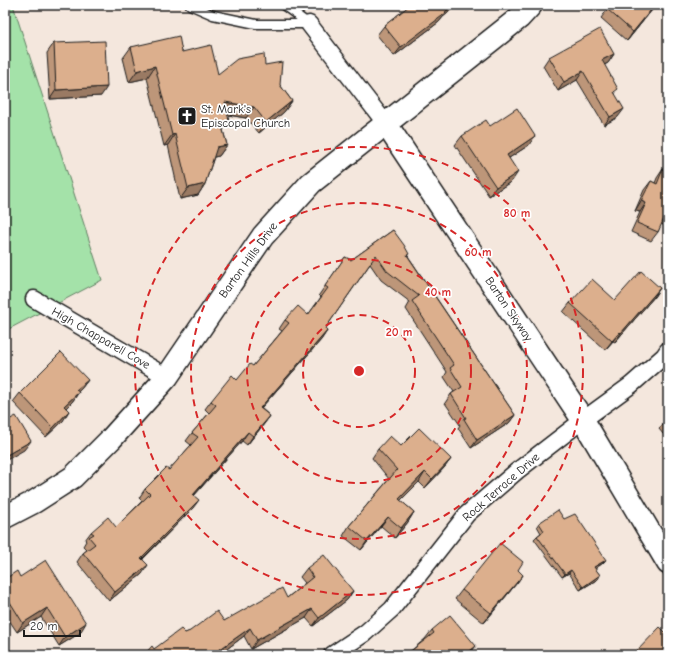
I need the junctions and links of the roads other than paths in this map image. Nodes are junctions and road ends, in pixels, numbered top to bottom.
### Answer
1 (190, 5) edge
2 (283, 5) edge
3 (531, 5) edge
4 (309, 24) junction
5 (386, 124) junction
6 (34, 300) dead end
7 (668, 350) edge
8 (168, 377) junction
9 (582, 420) junction
10 (5, 517) edge
11 (668, 563) edge
12 (332, 655) edge

1 - 4 lane
2 - 4 lane
3 - 5 street, Barton Hills Drive
4 - 5 street, Barton Skyway
5 - 8 street, Barton Hills Drive
5 - 9 street, Barton Skyway
6 - 8 street, High Chapparell Cove
7 - 9 street, Rock Terrace Drive
8 - 10 street, Barton Hills Drive
9 - 11 street, Barton Skyway
9 - 12 street, Rock Terrace Drive

